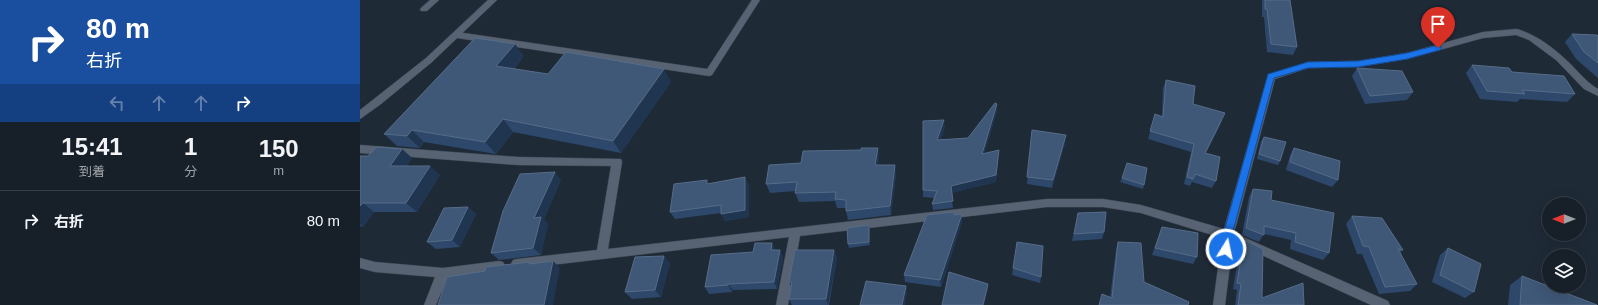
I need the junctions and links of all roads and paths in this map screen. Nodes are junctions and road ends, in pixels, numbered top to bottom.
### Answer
1 (434, 0) edge
2 (493, 0) edge
3 (756, 0) edge
4 (424, 9) dead end
5 (457, 35) junction
6 (1598, 93) edge
7 (360, 115) edge
8 (360, 149) edge
9 (796, 232) junction
10 (1228, 235) junction
11 (602, 254) junction
12 (360, 263) edge
13 (443, 273) junction
14 (430, 305) edge
15 (782, 305) edge
16 (1218, 305) edge
17 (1384, 305) edge

1 - 4 street
2 - 5 street
3 - 5 street
5 - 7 street
6 - 10 street
8 - 11 street
9 - 10 street
9 - 11 street
9 - 15 street
10 - 16 street
10 - 17 street
11 - 13 street
12 - 13 street
13 - 14 street

